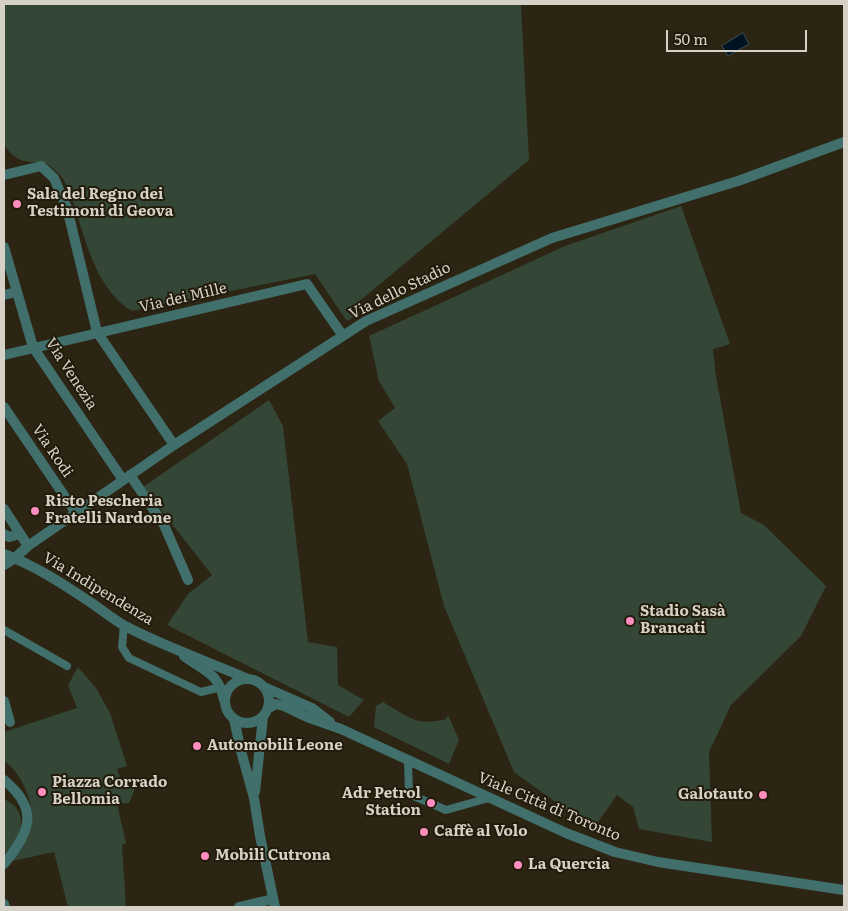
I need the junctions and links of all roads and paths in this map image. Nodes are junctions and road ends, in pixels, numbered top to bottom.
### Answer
1 (844, 142) edge
2 (4, 175) edge
3 (4, 247) edge
4 (16, 292) junction
5 (4, 295) edge
6 (97, 332) junction
7 (343, 336) junction
8 (33, 347) junction
9 (4, 355) edge
10 (4, 407) edge
11 (174, 445) junction
12 (127, 477) junction
13 (4, 510) edge
14 (76, 512) junction
15 (4, 534) edge
16 (20, 534) junction
17 (28, 546) junction
18 (4, 554) edge
19 (15, 558) junction
20 (4, 565) edge
21 (188, 580) dead end
22 (124, 625) junction
23 (4, 630) edge
24 (177, 651) junction
25 (67, 666) dead end
26 (248, 678) junction
27 (264, 686) junction
28 (222, 687) junction
29 (4, 701) edge
30 (225, 703) junction
31 (266, 712) junction
32 (234, 719) junction
33 (10, 722) dead end
34 (341, 730) junction
35 (408, 761) junction
36 (4, 780) edge
37 (254, 798) junction
38 (489, 798) junction
39 (4, 864) edge
40 (844, 890) edge
41 (274, 903) edge
42 (239, 907) edge

1 - 7 street, Via dello Stadio
2 - 6 street
3 - 4 street, Via Venezia
4 - 5 street
4 - 8 street, Via Venezia
6 - 7 street, Via dei Mille
6 - 8 street, Via dei Mille
6 - 11 street
7 - 11 street, Via dello Stadio
8 - 9 street, Via dei Mille
8 - 12 street, Via Venezia
10 - 14 street, Via Rodi
11 - 12 street, Via dello Stadio
12 - 14 street, Via dello Stadio
12 - 21 street, Via Venezia
13 - 16 street
14 - 17 street, Via dello Stadio
15 - 16 street
16 - 17 street
17 - 19 street, Via dello Stadio
18 - 19 street, Via Indipendenza
19 - 20 street, Via dello Stadio
19 - 22 street, Via Indipendenza
22 - 24 street, Via Indipendenza
22 - 28 lane
23 - 25 lane
24 - 26 street
24 - 28 street
26 - 27 street
26 - 30 street
27 - 31 street
27 - 34 street
28 - 30 street
29 - 33 street
30 - 32 street
31 - 32 street
31 - 34 street
31 - 37 street
32 - 37 street
34 - 35 street, Viale Città di Toronto
35 - 38 street, Viale Città di Toronto
35 - 38 lane
36 - 39 street
37 - 41 street
38 - 40 street, Viale Città di Toronto
41 - 42 street

